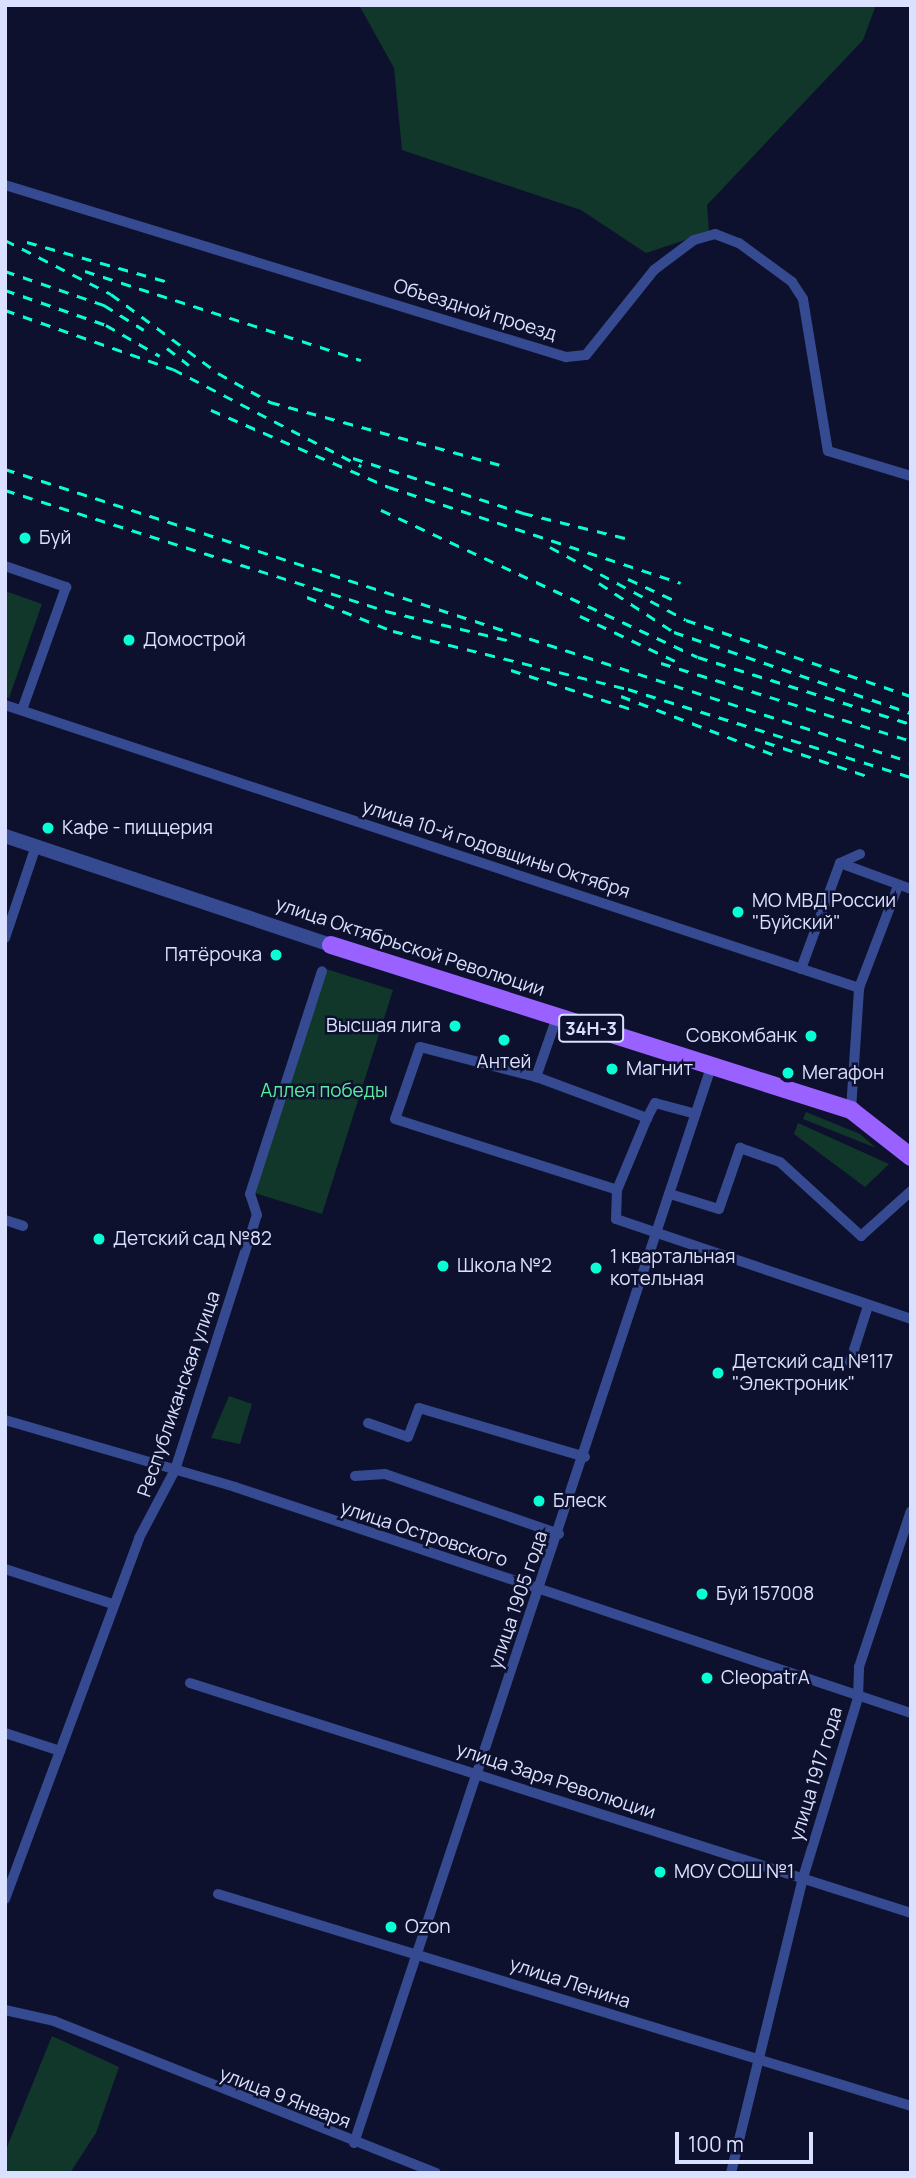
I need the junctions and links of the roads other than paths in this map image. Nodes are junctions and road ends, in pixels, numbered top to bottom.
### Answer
1 (5, 186) edge
2 (911, 476) edge
3 (5, 566) edge
4 (5, 705) edge
5 (22, 710) junction
6 (5, 836) edge
7 (36, 846) junction
8 (860, 854) dead end
9 (840, 863) junction
10 (898, 886) junction
11 (911, 889) edge
12 (5, 938) edge
13 (331, 945) joint
14 (801, 969) junction
15 (322, 971) dead end
16 (859, 988) junction
17 (557, 1017) junction
18 (711, 1068) junction
19 (534, 1076) junction
20 (851, 1110) junction
21 (696, 1114) junction
22 (647, 1118) junction
23 (911, 1157) edge
24 (617, 1190) junction
25 (911, 1191) edge
26 (670, 1194) junction
27 (5, 1220) edge
28 (23, 1226) dead end
29 (657, 1235) junction
30 (867, 1309) junction
31 (911, 1319) edge
32 (850, 1362) dead end
33 (5, 1420) edge
34 (368, 1423) dead end
35 (585, 1457) junction
36 (175, 1470) junction
37 (355, 1476) dead end
38 (911, 1511) edge
39 (559, 1534) junction
40 (5, 1569) edge
41 (539, 1589) junction
42 (113, 1604) junction
43 (190, 1683) dead end
44 (858, 1698) junction
45 (911, 1713) edge
46 (5, 1733) edge
47 (60, 1751) junction
48 (478, 1773) junction
49 (802, 1881) junction
50 (218, 1894) dead end
51 (6, 1898) edge
52 (911, 1913) edge
53 (421, 1953) junction
54 (5, 2010) edge
55 (762, 2063) junction
56 (911, 2106) edge
57 (354, 2143) junction
58 (436, 2173) edge
59 (730, 2173) edge

1 - 2 street, Объездной проезд
3 - 5 street
4 - 5 street, улица 10-й годовщины Октября
5 - 14 street, улица 10-й годовщины Октября
6 - 7 street, улица Октябрьской Революции / 34Н-3
7 - 12 street
7 - 13 street, улица Октябрьской Революции / 34Н-3
8 - 9 street
9 - 10 street
9 - 14 street
10 - 11 street
10 - 16 street
13 - 17 main road, улица Октябрьской Революции / 34Н-3
14 - 16 street, улица 10-й годовщины Октября
15 - 36 street, Республиканская улица
16 - 20 street
17 - 18 main road, улица Октябрьской Революции / 34Н-3
17 - 19 street
18 - 20 main road, улица Октябрьской Революции / 34Н-3
18 - 21 street, улица 1905 года
19 - 22 street
19 - 24 street
20 - 23 main road, улица Октябрьской Революции / 34Н-3
21 - 22 street
21 - 26 street, улица 1905 года
22 - 24 street
24 - 29 street
25 - 26 street
26 - 29 street, улица 1905 года
27 - 28 street
29 - 30 street
29 - 35 street, улица 1905 года
30 - 31 street
30 - 32 street
33 - 36 street, улица Островского
34 - 35 street
35 - 39 street, улица 1905 года
36 - 41 street, улица Островского
36 - 42 street, Республиканская улица
37 - 39 street
38 - 44 street, улица 1917 года
39 - 41 street, улица 1905 года
40 - 42 street
41 - 44 street, улица Островского
41 - 48 street, улица 1905 года
42 - 47 street, Республиканская улица
43 - 48 street, улица Заря Революции
44 - 45 street, улица Островского
44 - 49 street, улица 1917 года
46 - 47 street
47 - 51 street, Республиканская улица
48 - 49 street, улица Заря Революции
48 - 53 street, улица 1905 года
49 - 52 street, улица Заря Революции
49 - 55 street, улица 1917 года
50 - 53 street, улица Ленина
53 - 55 street, улица Ленина
53 - 57 street, улица 1905 года
54 - 57 street, улица 9 Января
55 - 56 street, улица Ленина
55 - 59 street, улица 1917 года
57 - 58 street, улица 9 Января

